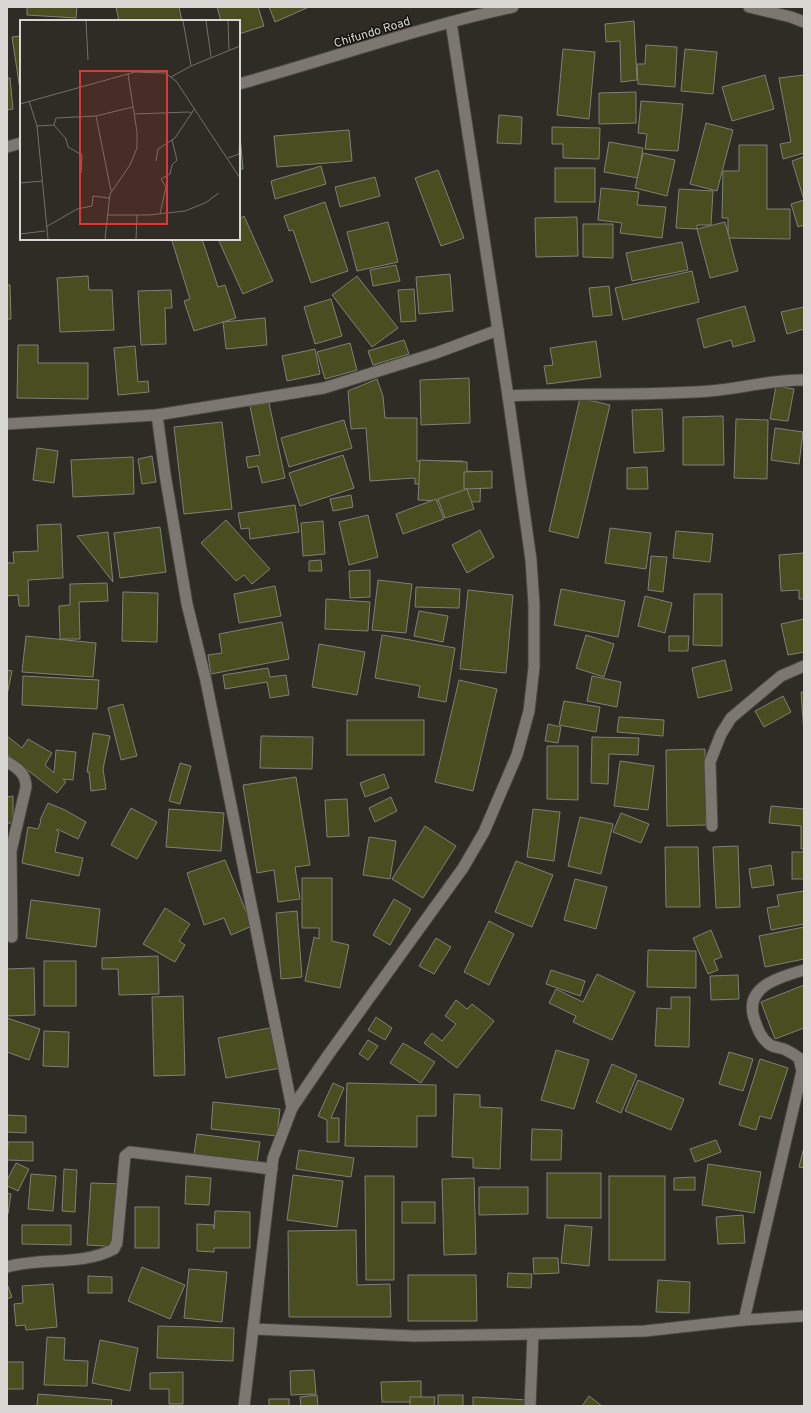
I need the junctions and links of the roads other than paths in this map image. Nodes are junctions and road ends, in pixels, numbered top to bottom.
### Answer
1 (513, 7) edge
2 (749, 7) edge
3 (451, 22) junction
4 (804, 22) edge
5 (240, 84) edge
6 (20, 143) edge
7 (7, 147) edge
8 (498, 330) junction
9 (804, 380) edge
10 (508, 396) junction
11 (157, 415) junction
12 (7, 424) edge
13 (804, 666) edge
14 (7, 762) edge
15 (712, 826) dead end
16 (12, 937) dead end
17 (804, 970) edge
18 (292, 1108) junction
19 (272, 1170) junction
20 (7, 1267) edge
21 (804, 1316) edge
22 (744, 1320) junction
23 (253, 1329) junction
24 (532, 1334) junction
25 (244, 1406) edge
26 (530, 1406) edge

1 - 3 street, Chifundo Road
2 - 4 street
3 - 5 street, Chifundo Road
3 - 8 street
6 - 7 street
8 - 10 street
8 - 11 street
9 - 10 street
10 - 18 street
11 - 12 street
11 - 18 street
13 - 15 street
14 - 16 street
17 - 22 street
18 - 19 street
19 - 20 street
19 - 23 street
21 - 22 street
22 - 24 street
23 - 24 street
23 - 25 street
24 - 26 street

